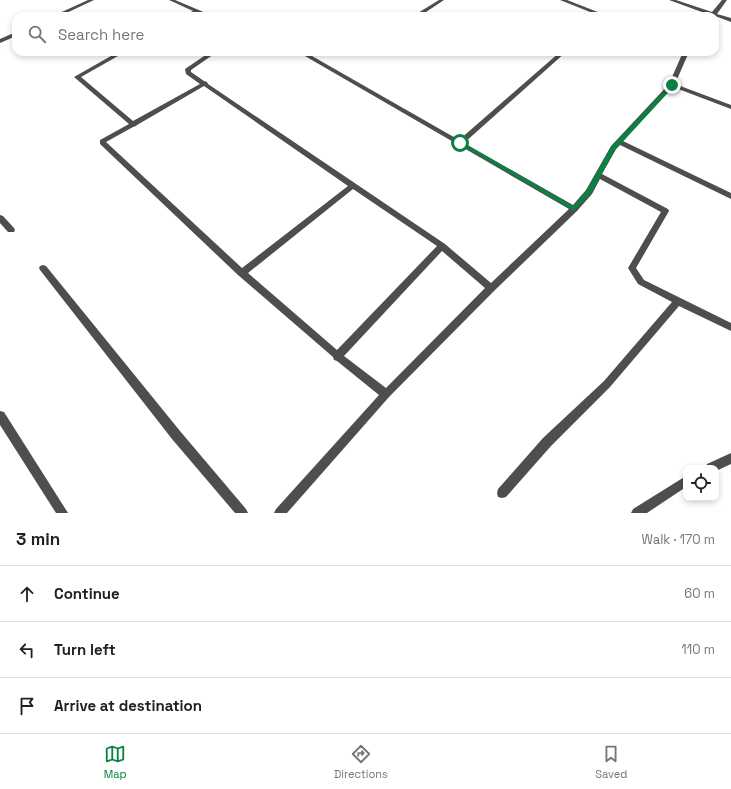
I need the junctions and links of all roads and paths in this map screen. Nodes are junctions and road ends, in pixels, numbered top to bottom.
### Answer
1 (171, 0) edge
2 (442, 0) edge
3 (562, 0) edge
4 (671, 0) edge
5 (725, 0) edge
6 (88, 1) edge
7 (196, 10) junction
8 (65, 12) edge
9 (193, 12) edge
10 (201, 12) edge
11 (422, 12) edge
12 (594, 12) edge
13 (705, 12) edge
14 (715, 12) edge
15 (719, 17) edge
16 (731, 20) edge
17 (12, 36) edge
18 (0, 41) edge
19 (115, 56) edge
20 (208, 56) edge
21 (308, 56) edge
22 (558, 56) edge
23 (684, 56) edge
24 (205, 83) junction
25 (672, 85) junction
26 (731, 107) edge
27 (134, 125) junction
28 (619, 142) junction
29 (460, 143) junction
30 (599, 175) junction
31 (354, 185) junction
32 (731, 196) edge
33 (574, 209) junction
34 (0, 218) edge
35 (11, 230) dead end
36 (442, 246) junction
37 (43, 268) dead end
38 (242, 273) junction
39 (492, 288) junction
40 (678, 301) junction
41 (731, 327) edge
42 (337, 357) junction
43 (386, 394) junction
44 (0, 416) edge
45 (731, 458) edge
46 (717, 465) edge
47 (683, 483) edge
48 (502, 493) dead end
49 (62, 513) edge
50 (242, 513) edge
51 (280, 513) edge
52 (637, 513) edge

1 - 7 street
2 - 11 street
3 - 12 street
4 - 13 street
5 - 14 street
6 - 8 street
7 - 9 street
7 - 10 street
15 - 16 street
17 - 18 street
19 - 27 street
20 - 24 street
21 - 29 street
22 - 29 street
23 - 25 street
24 - 27 street
24 - 31 street
25 - 26 street
25 - 28 street
27 - 38 street
28 - 30 street
28 - 32 street
29 - 33 street
30 - 33 street
30 - 40 street
31 - 36 street
31 - 38 street
33 - 39 street
34 - 35 street
36 - 39 street
36 - 42 street
37 - 50 street
38 - 42 street
39 - 43 street
40 - 41 street
40 - 48 street
42 - 43 street
43 - 51 street
44 - 49 street
45 - 46 street
47 - 52 street

